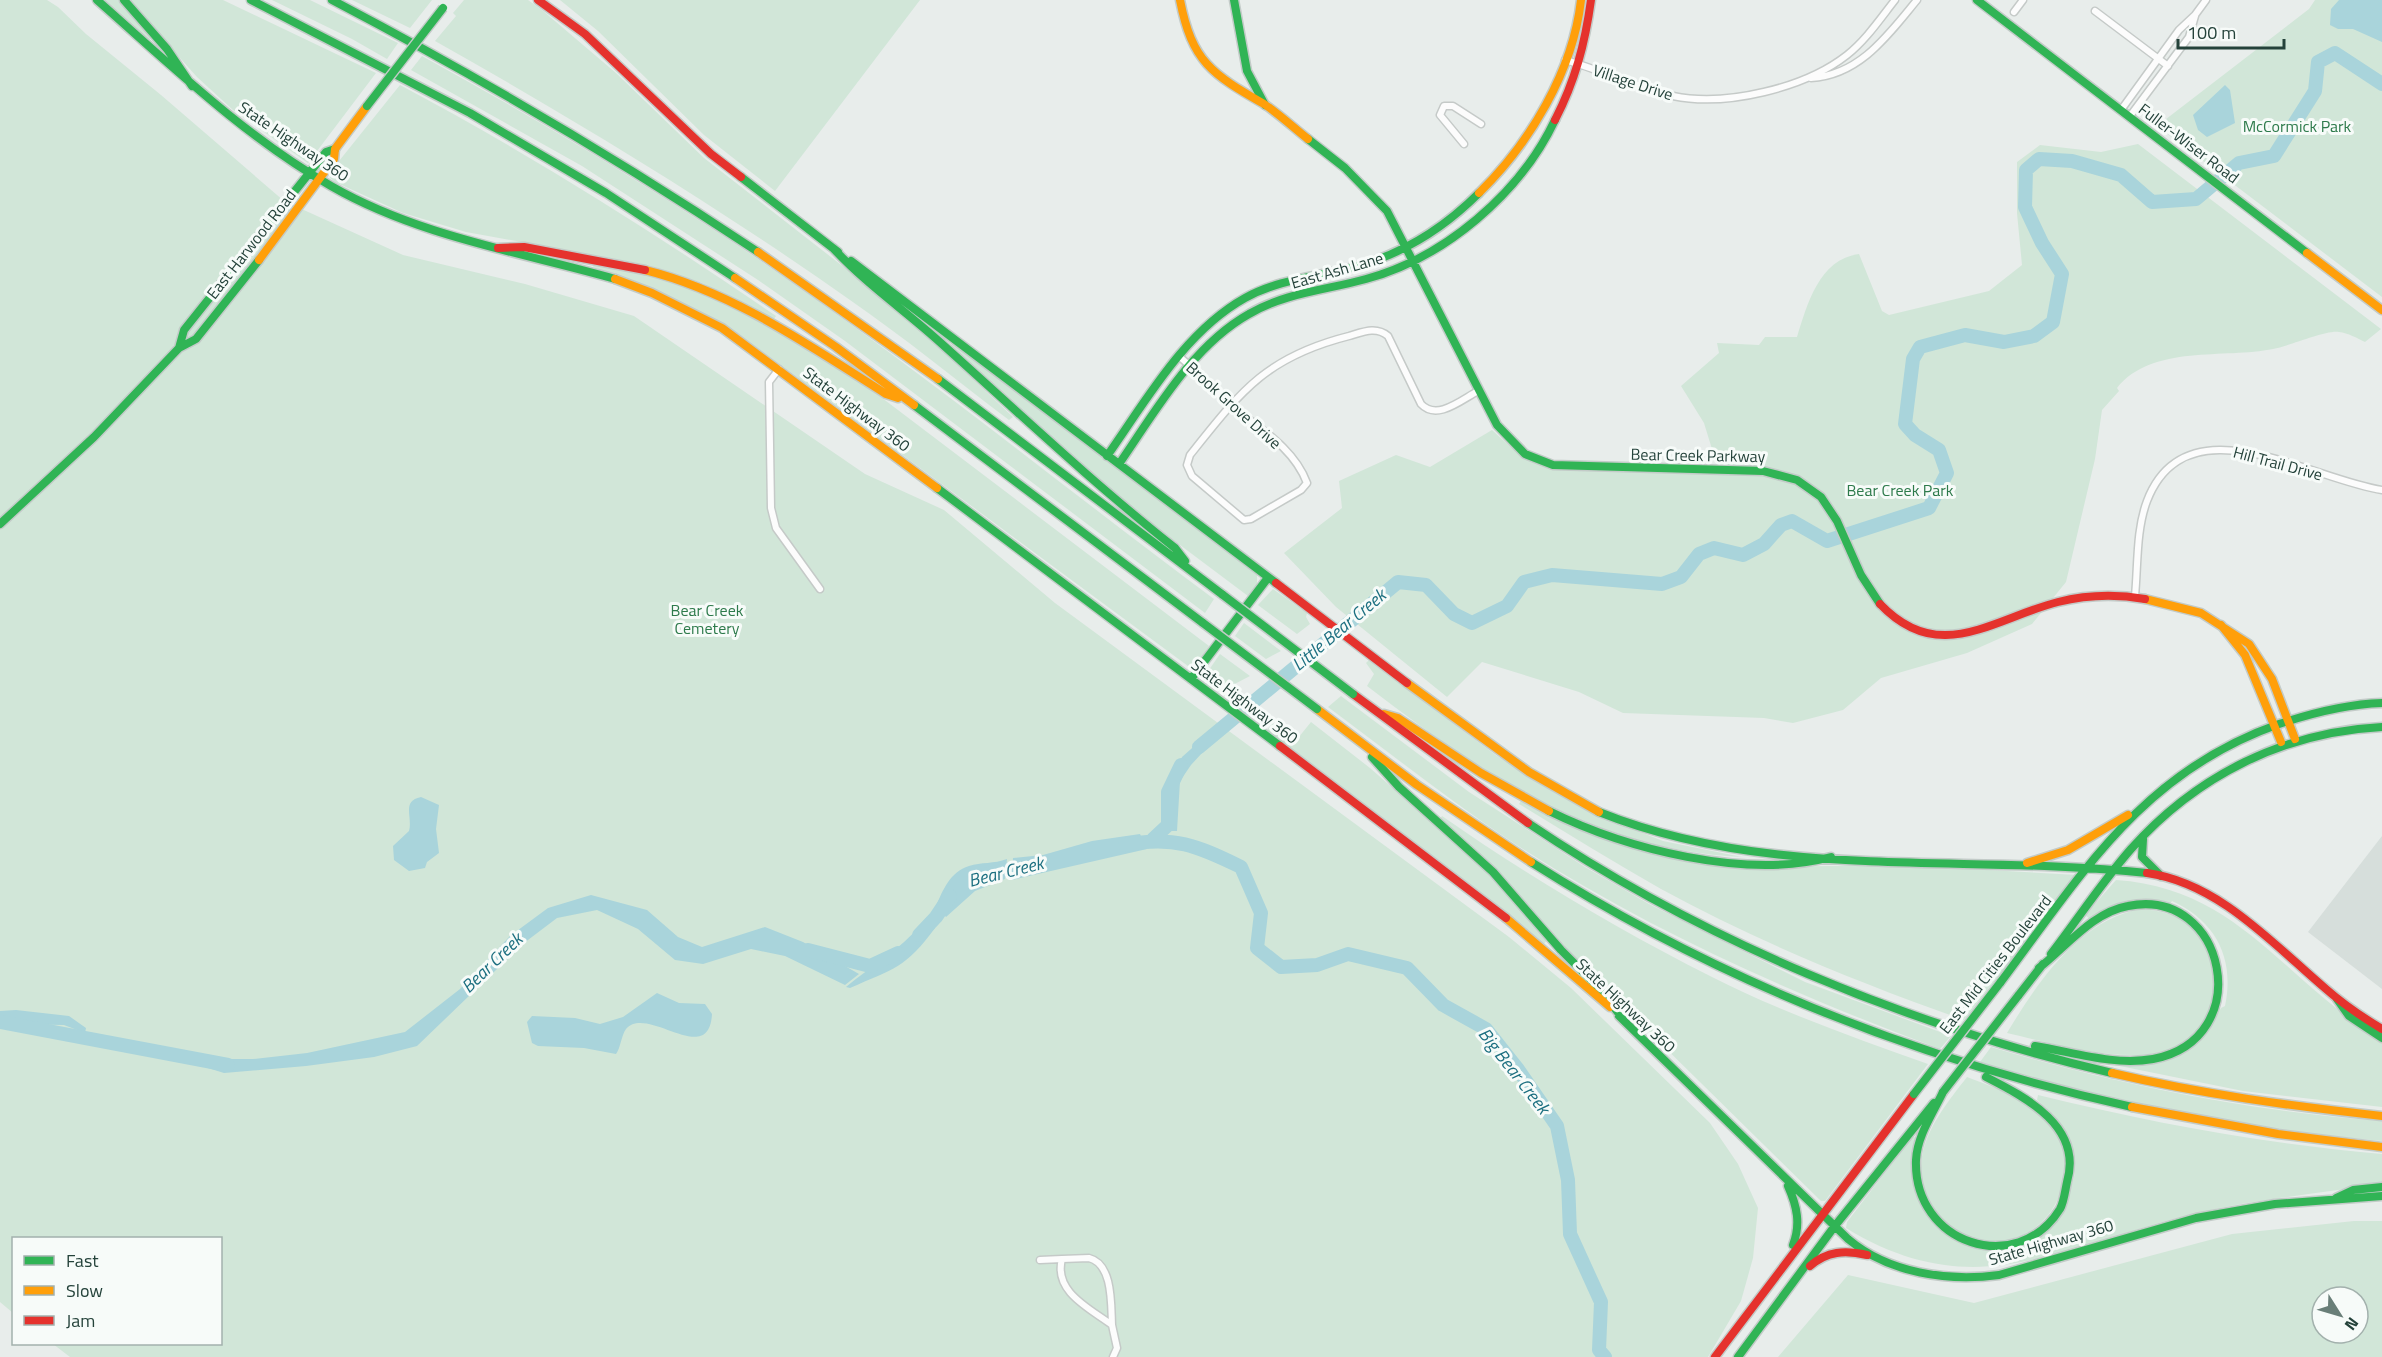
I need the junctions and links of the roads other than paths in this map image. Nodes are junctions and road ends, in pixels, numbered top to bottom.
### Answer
1 (97, 0) edge
2 (124, 0) edge
3 (251, 0) edge
4 (332, 0) edge
5 (449, 0) edge
6 (538, 0) edge
7 (1180, 0) edge
8 (1234, 0) edge
9 (1581, 0) edge
10 (1591, 0) edge
11 (1895, 0) edge
12 (1917, 0) edge
13 (1977, 0) edge
14 (2024, 0) edge
15 (2206, 0) edge
16 (2095, 11) dead end
17 (2014, 12) dead end
18 (2195, 15) junction
19 (2158, 58) junction
20 (1565, 60) junction
21 (1580, 64) junction
22 (2168, 66) junction
23 (1807, 79) junction
24 (192, 86) junction
25 (1265, 105) junction
26 (2121, 110) junction
27 (2130, 116) junction
28 (1481, 124) dead end
29 (1464, 144) dead end
30 (335, 149) junction
31 (309, 173) junction
32 (319, 180) junction
33 (1406, 246) junction
34 (498, 248) junction
35 (833, 248) junction
36 (1413, 260) junction
37 (1333, 272) junction
38 (1337, 288) junction
39 (2382, 310) edge
40 (179, 348) junction
41 (1181, 358) junction
42 (1192, 367) junction
43 (779, 369) junction
44 (1478, 391) junction
45 (910, 402) junction
46 (1230, 405) junction
47 (1107, 456) junction
48 (1119, 464) junction
49 (2382, 490) edge
50 (0, 524) edge
51 (1192, 571) junction
52 (1267, 579) junction
53 (820, 589) dead end
54 (2135, 596) junction
55 (2221, 625) junction
56 (1191, 679) junction
57 (2382, 703) edge
58 (1378, 712) junction
59 (2288, 720) junction
60 (2275, 724) junction
61 (2382, 727) edge
62 (2295, 739) junction
63 (2281, 742) junction
64 (1360, 743) junction
65 (2141, 806) junction
66 (2145, 834) junction
67 (1832, 857) junction
68 (2020, 865) junction
69 (2088, 869) junction
70 (2114, 871) junction
71 (2162, 876) junction
72 (2039, 968) junction
73 (2337, 999) junction
74 (1623, 1019) junction
75 (2382, 1029) edge
76 (2382, 1038) edge
77 (2002, 1043) junction
78 (1971, 1067) junction
79 (1943, 1092) junction
80 (2382, 1116) edge
81 (2382, 1147) edge
82 (1787, 1183) junction
83 (2382, 1186) edge
84 (2382, 1196) edge
85 (2336, 1198) junction
86 (1821, 1214) junction
87 (1834, 1227) junction
88 (1873, 1257) junction
89 (1062, 1259) junction
90 (1786, 1259) junction
91 (1040, 1260) dead end
92 (1784, 1295) junction
93 (1112, 1325) junction
94 (1113, 1357) edge
95 (1715, 1357) edge
96 (1738, 1357) edge

1 - 24 main road, State Highway 360
2 - 24 main road
3 - 45 main road
4 - 51 main road
5 - 30 main road, East Harwood Road, bridge
6 - 35 main road
7 - 25 main road, Bear Creek Parkway
8 - 25 main road, Bear Creek Parkway
9 - 20 main road, East Ash Lane
10 - 21 main road, East Ash Lane
11 - 23 street, Village Drive
12 - 23 street, Village Drive
13 - 26 main road, Fuller-Wiser Road
14 - 17 street
15 - 18 street
16 - 19 street
18 - 19 street
18 - 22 street
19 - 22 street
19 - 26 street
20 - 21 street, Village Drive
20 - 33 main road, East Ash Lane
21 - 23 street, Village Drive
21 - 36 main road, East Ash Lane
22 - 27 street
24 - 31 main road, State Highway 360
25 - 33 main road, Bear Creek Parkway
26 - 27 main road, Fuller-Wiser Road
27 - 39 main road, Fuller-Wiser Road
28 - 29 street
30 - 31 main road, East Harwood Road
30 - 32 main road, East Harwood Road
31 - 32 main road, State Highway 360
31 - 40 main road, East Harwood Road
32 - 34 main road, State Highway 360
32 - 40 main road, East Harwood Road
33 - 36 main road, Bear Creek Parkway
33 - 37 main road, East Ash Lane
34 - 43 main road, State Highway 360
34 - 45 main road
35 - 47 main road
35 - 51 main road
36 - 38 main road, East Ash Lane
36 - 44 main road, Bear Creek Parkway
37 - 38 main road
37 - 41 main road, East Ash Lane
38 - 42 main road, East Ash Lane
40 - 50 main road, East Harwood Road
41 - 42 street, Brook Grove Drive
41 - 47 main road, East Ash Lane
42 - 46 street, Brook Grove Drive
42 - 48 main road, East Ash Lane
43 - 53 street
43 - 56 main road, State Highway 360
44 - 46 street
44 - 54 main road, Bear Creek Parkway
45 - 64 main road, bridge
46 - 46 street, Brook Grove Drive
47 - 48 main road
48 - 52 main road
49 - 54 street, Hill Trail Drive
51 - 58 main road, bridge
52 - 56 main road
52 - 67 main road
54 - 55 main road, Bear Creek Parkway
55 - 59 main road, Bear Creek Parkway
55 - 60 main road, Bear Creek Parkway
56 - 74 main road, State Highway 360
57 - 59 main road, East Mid Cities Boulevard
58 - 67 main road
58 - 77 main road
59 - 60 main road, East Mid Cities Boulevard
59 - 62 main road, Bear Creek Parkway
60 - 63 main road, Bear Creek Parkway
60 - 65 main road, East Mid Cities Boulevard
61 - 62 main road
62 - 63 main road
63 - 66 main road
64 - 74 main road
64 - 78 main road
65 - 68 main road
65 - 69 main road, East Mid Cities Boulevard
66 - 70 main road
66 - 71 main road
67 - 68 main road
68 - 69 main road
69 - 70 main road
69 - 86 main road, East Mid Cities Boulevard, bridge
70 - 71 main road
70 - 72 main road
71 - 73 main road
72 - 77 main road
72 - 79 main road, bridge
73 - 75 main road
73 - 76 main road
74 - 82 main road, State Highway 360
77 - 80 main road
78 - 79 main road
78 - 81 main road
79 - 87 main road
82 - 86 main road, State Highway 360
82 - 90 main road
83 - 85 main road
84 - 85 main road, State Highway 360
85 - 88 main road, State Highway 360
86 - 87 main road, State Highway 360
86 - 90 main road, East Mid Cities Boulevard
87 - 88 main road, State Highway 360
87 - 92 main road
88 - 92 main road
89 - 91 street
89 - 93 street
89 - 93 street
90 - 95 main road, East Mid Cities Boulevard
92 - 96 main road
93 - 94 street

